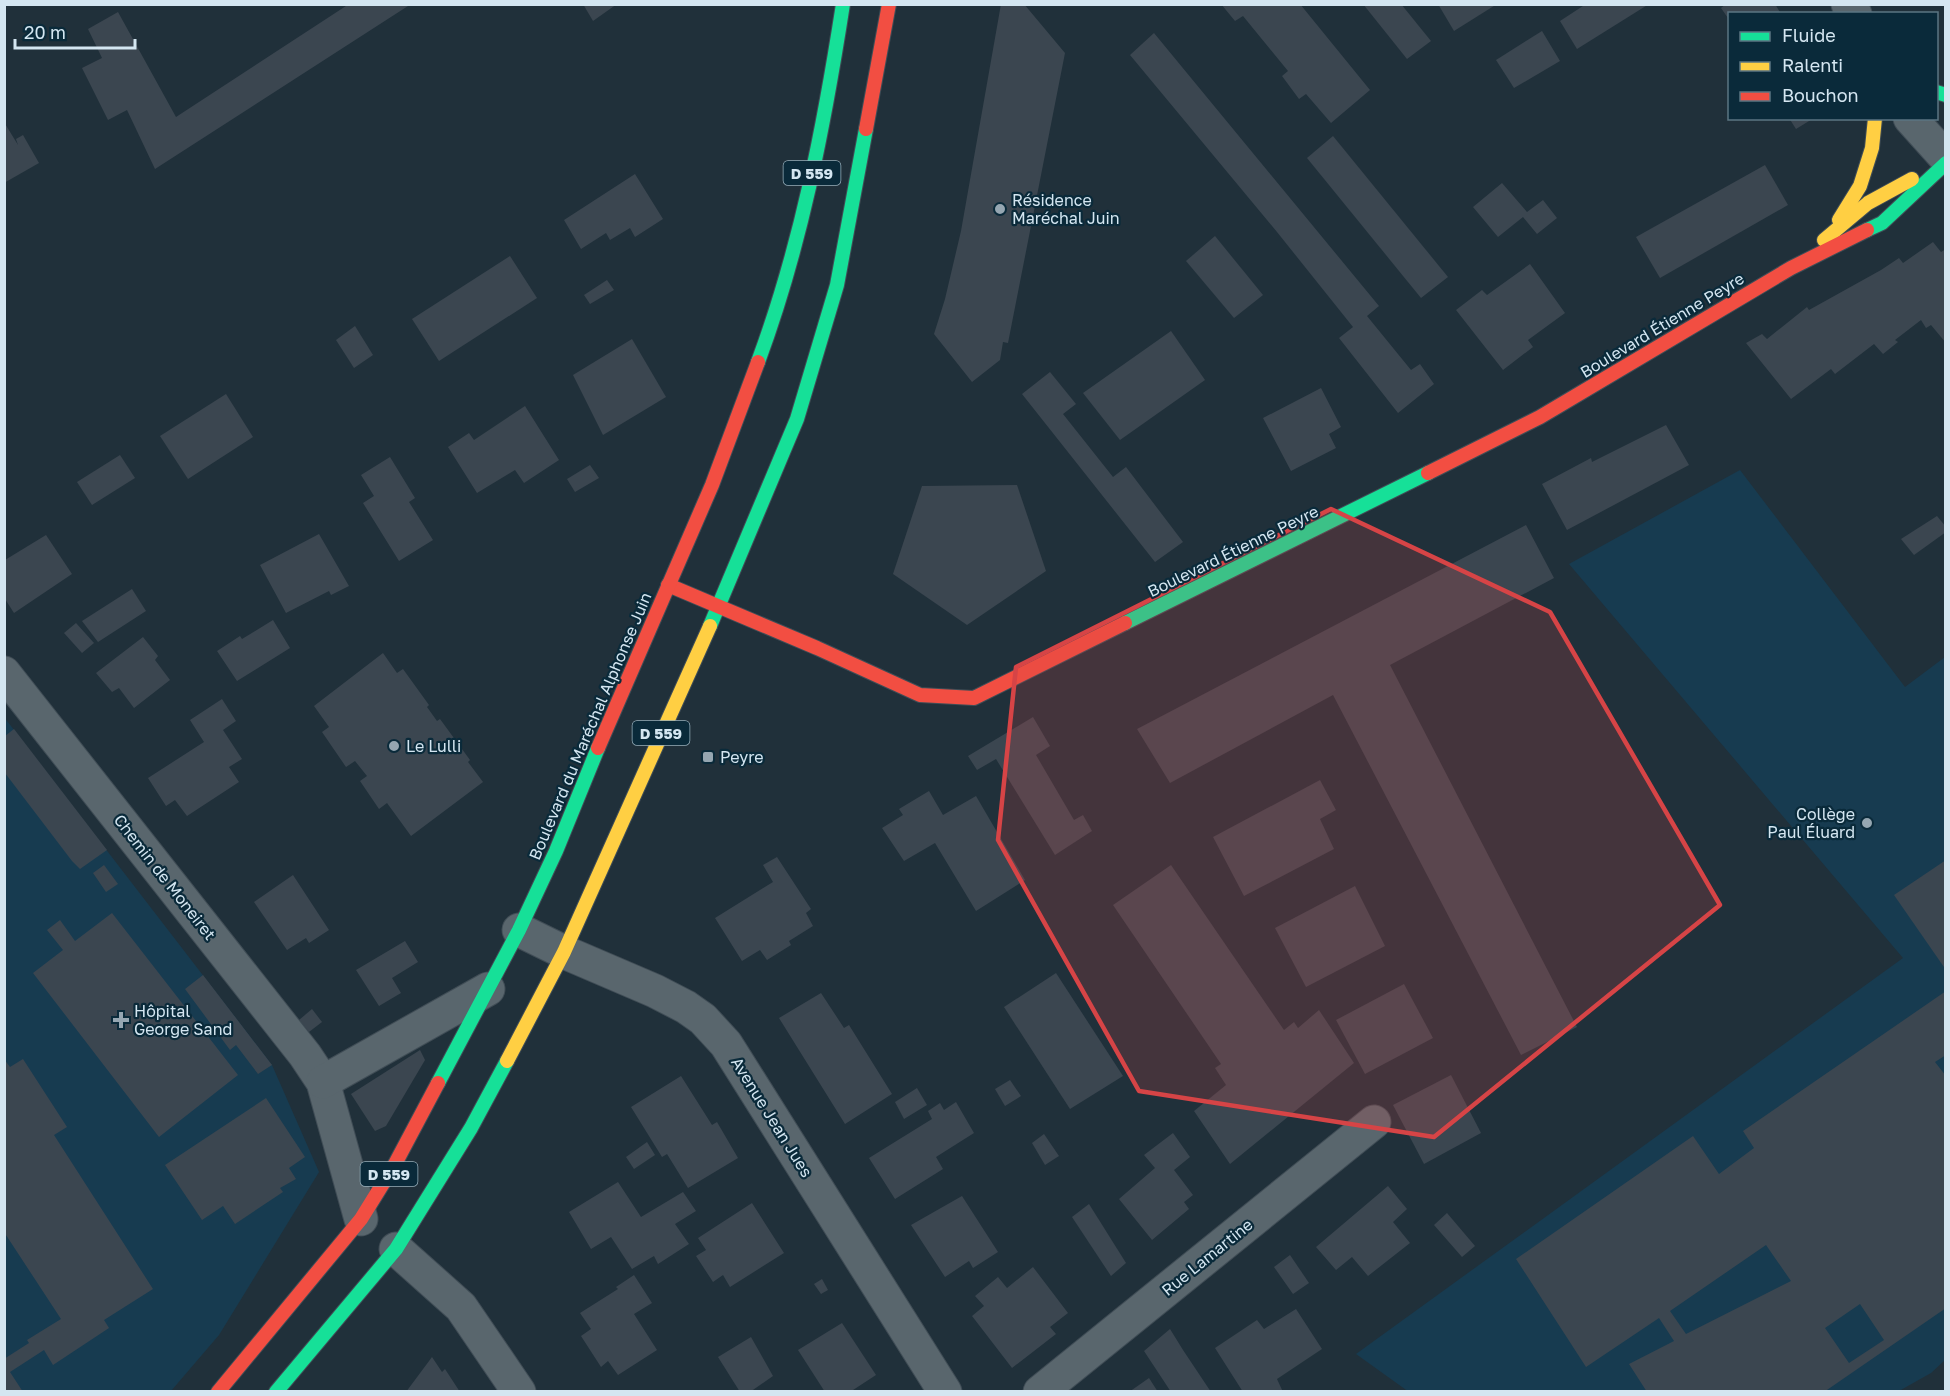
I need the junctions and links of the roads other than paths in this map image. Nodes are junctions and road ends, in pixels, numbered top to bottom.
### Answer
1 (843, 4) edge
2 (889, 4) edge
3 (1875, 120) edge
4 (1912, 120) edge
5 (1924, 120) edge
6 (1946, 160) edge
7 (1829, 235) junction
8 (1791, 268) junction
9 (668, 585) junction
10 (719, 606) junction
11 (4, 673) edge
12 (519, 930) junction
13 (564, 952) junction
14 (488, 989) junction
15 (323, 1082) junction
16 (1374, 1122) dead end
17 (361, 1220) junction
18 (396, 1249) junction
19 (218, 1392) edge
20 (276, 1392) edge
21 (519, 1392) edge
22 (945, 1392) edge
23 (1040, 1392) edge

1 - 9 main road, Boulevard du Maréchal Alphonse Juin / D 559
2 - 10 main road, D 559
3 - 7 main road
4 - 6 street
5 - 6 street
6 - 7 main road, Boulevard Étienne Peyre
6 - 8 main road, Boulevard Étienne Peyre
7 - 8 main road, Boulevard Étienne Peyre
8 - 10 main road, Boulevard Étienne Peyre
9 - 10 main road, Boulevard Étienne Peyre
9 - 12 main road, Boulevard du Maréchal Alphonse Juin / D 559
10 - 13 main road, D 559
11 - 15 street, Chemin de Moneiret
12 - 13 street, Avenue Jean Jues
12 - 14 main road, Boulevard du Maréchal Alphonse Juin / D 559
13 - 18 main road, D 559
13 - 22 street, Avenue Jean Jues
14 - 15 street
14 - 17 main road, Boulevard du Maréchal Alphonse Juin / D 559
15 - 17 street, Chemin de Moneiret
16 - 23 street, Rue Lamartine
17 - 19 main road, Boulevard du Maréchal Alphonse Juin / D 559
18 - 20 main road, D 559
18 - 21 street

